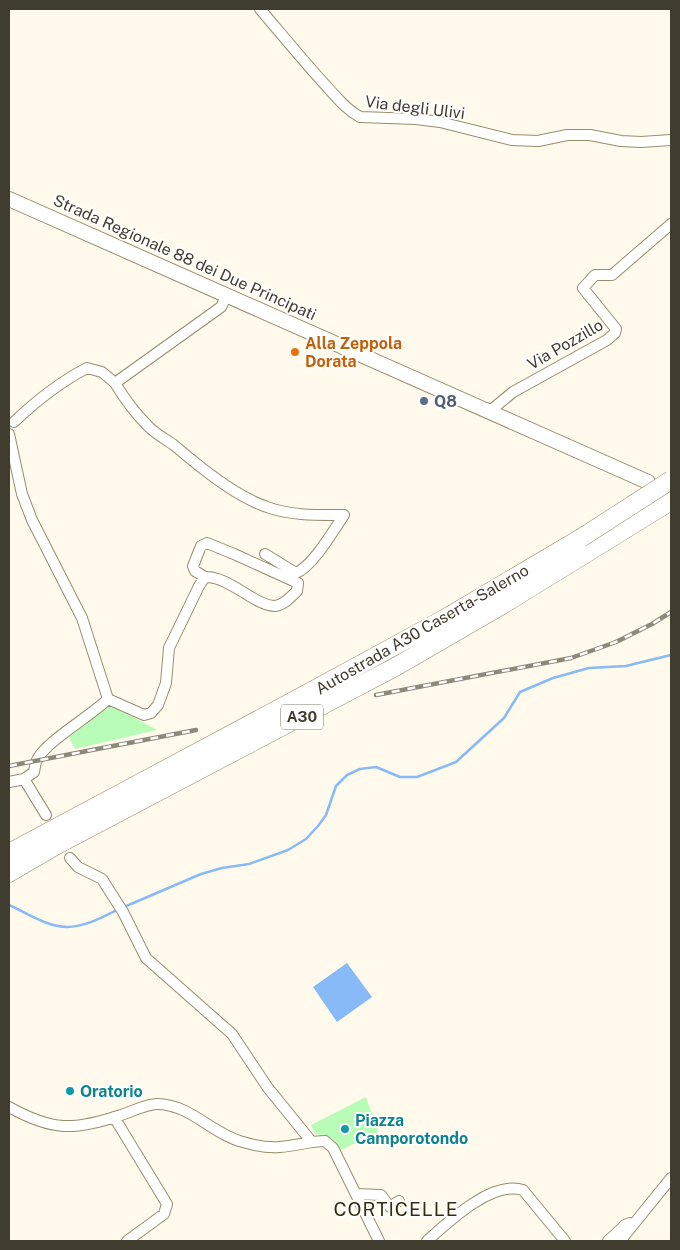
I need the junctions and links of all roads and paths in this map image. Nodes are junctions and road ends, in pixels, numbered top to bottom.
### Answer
1 (260, 9) edge
2 (671, 140) edge
3 (9, 199) edge
4 (671, 224) edge
5 (227, 295) junction
6 (115, 383) junction
7 (490, 411) junction
8 (12, 426) edge
9 (671, 480) edge
10 (648, 482) dead end
11 (671, 501) edge
12 (585, 545) junction
13 (265, 554) dead end
14 (205, 577) junction
15 (108, 699) junction
16 (24, 778) junction
17 (9, 782) edge
18 (46, 815) dead end
19 (9, 853) edge
20 (70, 858) dead end
21 (9, 872) edge
22 (9, 1106) edge
23 (114, 1118) junction
24 (311, 1141) junction
25 (671, 1178) edge
26 (356, 1194) junction
27 (399, 1201) dead end
28 (636, 1221) junction
29 (127, 1241) edge
30 (379, 1241) edge
31 (426, 1241) edge
32 (565, 1241) edge
33 (608, 1241) edge
34 (620, 1241) edge

1 - 2 street, Via degli Ulivi
3 - 5 main road, Strada Regionale 88 dei Due Principati
4 - 7 street, Via Pozzillo
5 - 6 street
5 - 7 main road, Strada Regionale 88 dei Due Principati
6 - 8 street
6 - 13 street
7 - 10 main road, Strada Regionale 88 dei Due Principati
8 - 15 street
9 - 12 highway, Autostrada A30 Caserta-Salerno / A30, bridge
11 - 12 highway, Autostrada A30 Caserta-Salerno / A30
12 - 19 highway, Autostrada A30 Caserta-Salerno / A30
12 - 21 highway, Autostrada A30 Caserta-Salerno / A30
14 - 14 street
14 - 15 street
15 - 16 street
16 - 17 street
16 - 18 street
20 - 24 street
22 - 23 street
23 - 24 street
23 - 29 street
24 - 26 street
25 - 28 street
26 - 27 street
26 - 30 street
28 - 33 street
28 - 34 street
31 - 32 street

